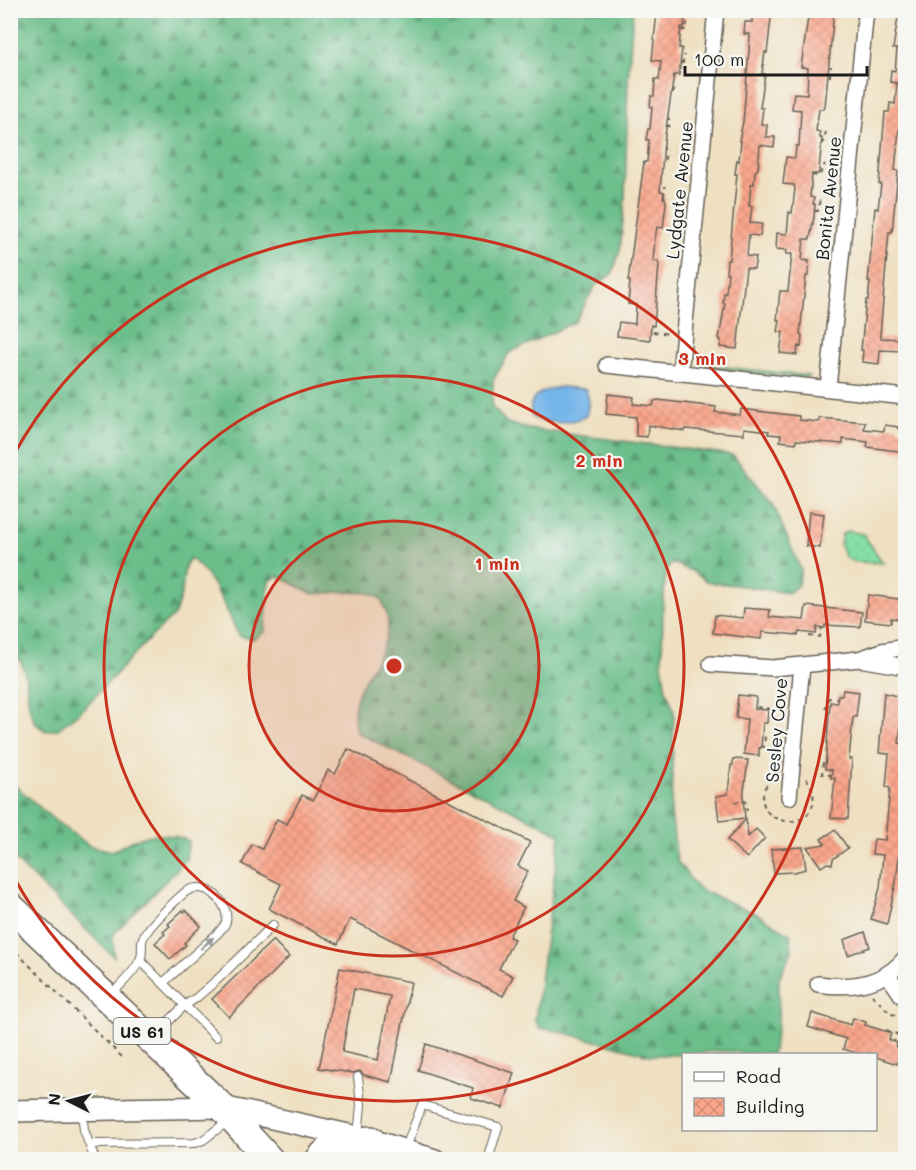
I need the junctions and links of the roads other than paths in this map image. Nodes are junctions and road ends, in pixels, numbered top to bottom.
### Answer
1 (716, 10) edge
2 (866, 10) edge
3 (607, 365) dead end
4 (680, 373) junction
5 (828, 388) junction
6 (906, 397) edge
7 (906, 647) edge
8 (859, 659) junction
9 (711, 664) dead end
10 (802, 666) junction
11 (906, 667) edge
12 (789, 798) dead end
13 (10, 906) edge
14 (273, 925) dead end
15 (901, 952) edge
16 (140, 960) junction
17 (888, 975) junction
18 (163, 983) junction
19 (818, 984) dead end
20 (903, 997) dead end
21 (108, 998) junction
22 (184, 1006) junction
23 (216, 1037) dead end
24 (150, 1039) junction
25 (358, 1077) dead end
26 (82, 1108) junction
27 (10, 1111) edge
28 (227, 1112) junction
29 (90, 1144) junction
30 (367, 1144) edge
31 (405, 1150) junction
32 (260, 1153) edge
33 (95, 1160) edge
34 (319, 1160) edge
35 (435, 1160) edge
36 (488, 1160) edge

1 - 4 street, Lydgate Avenue
2 - 5 street, Bonita Avenue
3 - 4 street
4 - 5 street
5 - 6 street
7 - 8 street
8 - 10 street
8 - 11 street
9 - 10 street
10 - 12 street, Sesley Cove
13 - 21 highway, US 61
14 - 22 lane
15 - 17 street
16 - 18 lane
18 -> 16 lane
16 - 21 lane
17 - 19 street
17 - 20 street
18 - 22 lane
21 - 24 highway, US 61
22 - 23 lane
22 - 24 lane
24 - 28 highway, US 61
25 - 30 lane
26 - 27 main road
26 - 28 main road
26 - 29 lane
28 - 29 lane
28 - 30 main road
28 - 32 highway, US 61
29 - 33 lane
30 - 31 main road
30 - 34 highway
31 - 35 main road
31 - 36 lane

